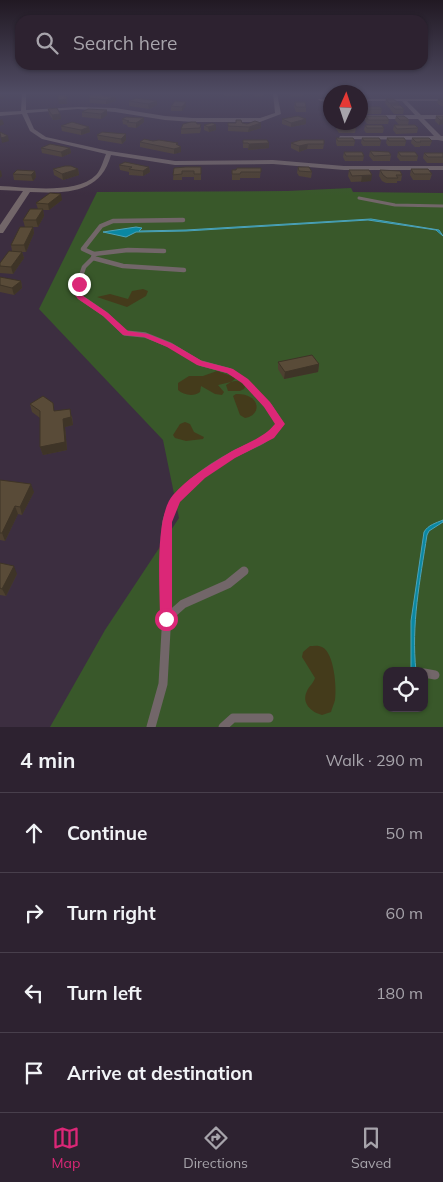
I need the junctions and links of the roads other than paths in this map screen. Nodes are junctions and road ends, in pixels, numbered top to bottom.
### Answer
1 (30, 127) edge
2 (429, 127) edge
3 (337, 138) edge
4 (442, 140) edge
5 (110, 152) junction
6 (443, 168) edge
7 (0, 188) edge
8 (28, 189) junction
9 (359, 198) dead end
10 (443, 206) edge
11 (182, 220) dead end
12 (0, 231) edge
13 (164, 250) dead end
14 (93, 256) junction
15 (184, 270) dead end
16 (244, 571) dead end
17 (166, 619) junction
18 (428, 674) edge
19 (435, 675) dead end
20 (269, 718) dead end
21 (151, 727) edge
22 (223, 727) edge

1 - 5 street
2 - 4 street
3 - 4 street
5 - 6 street
5 - 8 street
7 - 8 street
8 - 12 street
9 - 10 lane
11 - 14 lane
13 - 14 lane
14 - 15 lane
14 - 17 lane
16 - 17 lane
17 - 21 lane
18 - 19 lane
20 - 22 lane

